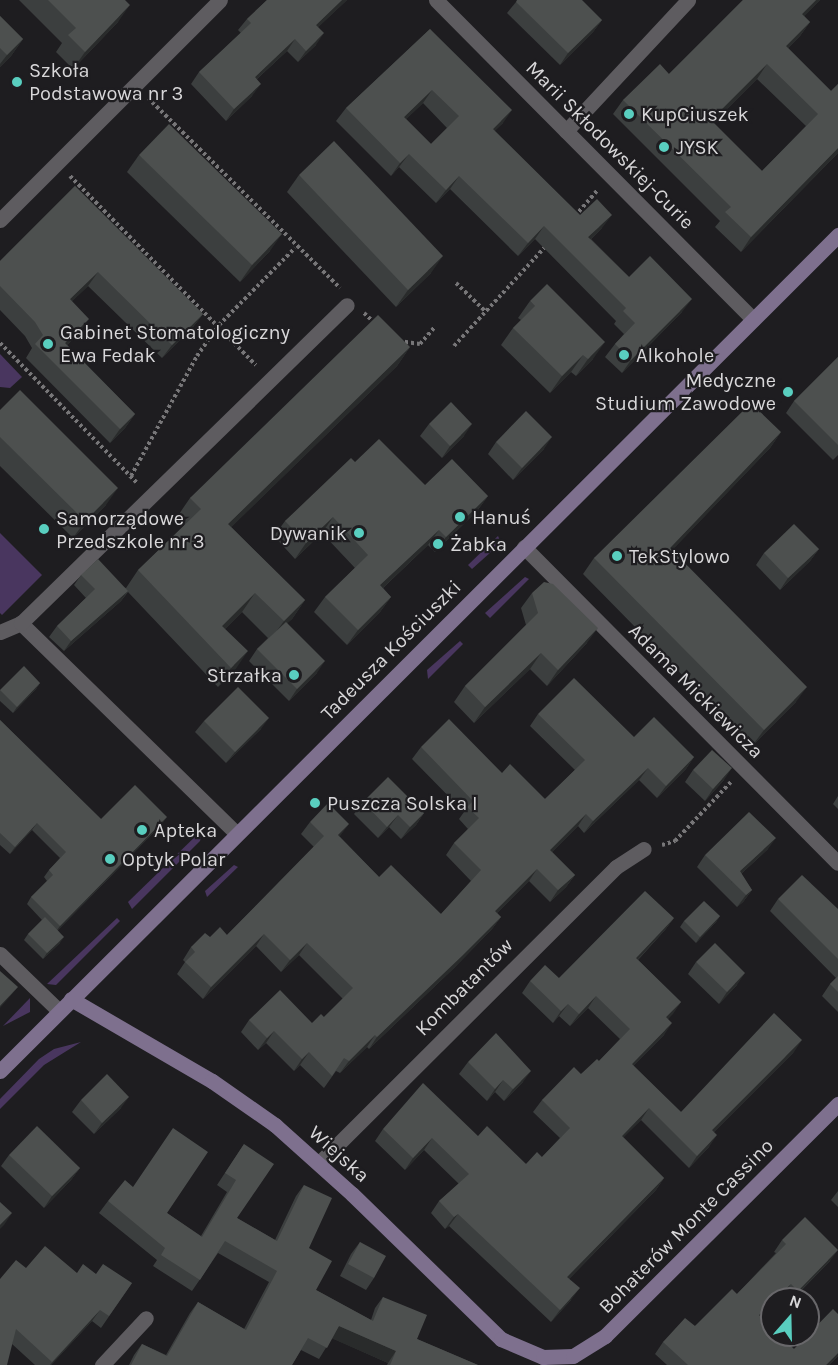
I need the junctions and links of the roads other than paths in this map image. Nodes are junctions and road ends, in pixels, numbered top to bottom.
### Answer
1 (220, 0) edge
2 (436, 0) edge
3 (688, 0) edge
4 (566, 132) junction
5 (0, 220) edge
6 (838, 235) edge
7 (349, 300) road end
8 (753, 319) junction
9 (524, 548) junction
10 (21, 623) junction
11 (0, 632) edge
12 (236, 833) junction
13 (644, 849) road end
14 (838, 864) edge
15 (0, 954) edge
16 (71, 999) junction
17 (59, 1011) junction
18 (0, 1071) edge
19 (838, 1104) edge
20 (319, 1162) junction
21 (146, 1318) dead end
22 (553, 1362) edge
23 (102, 1365) edge

1 - 5 street
2 - 4 street, Marii Skłodowskiej-Curie
3 - 4 street
4 - 8 street, Marii Skłodowskiej-Curie
6 - 8 street, Tadeusza Kościuszki
7 - 10 street
8 - 9 street, Tadeusza Kościuszki
9 - 12 street, Tadeusza Kościuszki
9 - 14 street, Adama Mickiewicza
10 - 11 street
10 - 12 street
12 - 16 street, Tadeusza Kościuszki
13 - 20 street, Kombatantów
15 - 17 street
16 - 17 street, Tadeusza Kościuszki
16 - 20 street, Wiejska
17 - 18 street, Tadeusza Kościuszki
19 - 22 street, Bohaterów Monte Cassino
20 - 22 street, Wiejska
21 - 23 street

